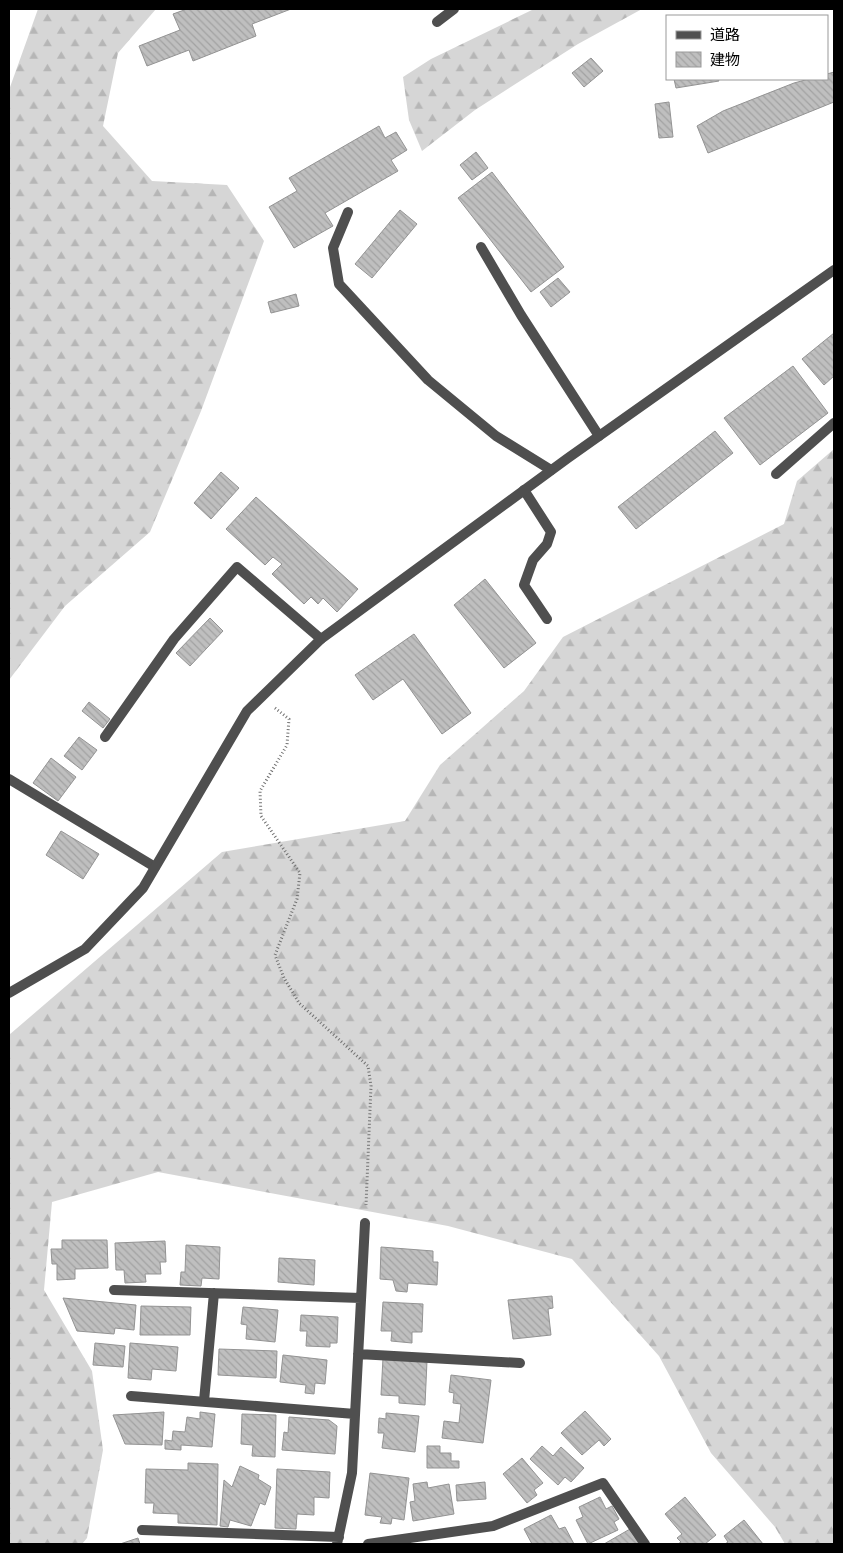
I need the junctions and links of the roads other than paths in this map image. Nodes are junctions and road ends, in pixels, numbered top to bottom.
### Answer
1 (454, 9) edge
2 (437, 22) dead end
3 (348, 212) dead end
4 (481, 247) dead end
5 (834, 270) edge
6 (834, 423) edge
7 (599, 436) junction
8 (551, 470) junction
9 (776, 474) dead end
10 (524, 490) junction
11 (547, 619) dead end
12 (321, 639) junction
13 (105, 737) dead end
14 (9, 779) edge
15 (155, 868) junction
16 (9, 993) edge
17 (365, 1224) road end
18 (114, 1290) dead end
19 (214, 1293) junction
20 (361, 1298) junction
21 (358, 1354) junction
22 (520, 1362) dead end
23 (131, 1396) dead end
24 (204, 1401) junction
25 (355, 1414) junction
26 (142, 1530) dead end
27 (338, 1541) edge
28 (368, 1544) edge
29 (645, 1544) edge

1 - 2 street
3 - 8 street
4 - 7 street
5 - 7 street
6 - 9 street
7 - 8 street
8 - 10 street
10 - 11 street
10 - 12 street
12 - 13 street
12 - 15 street
14 - 15 street
15 - 16 street
17 - 20 street
18 - 19 street
19 - 20 street
19 - 24 street
20 - 21 street
21 - 22 street
21 - 25 street
23 - 24 street
24 - 25 street
25 - 27 street
26 - 27 street
28 - 29 street

